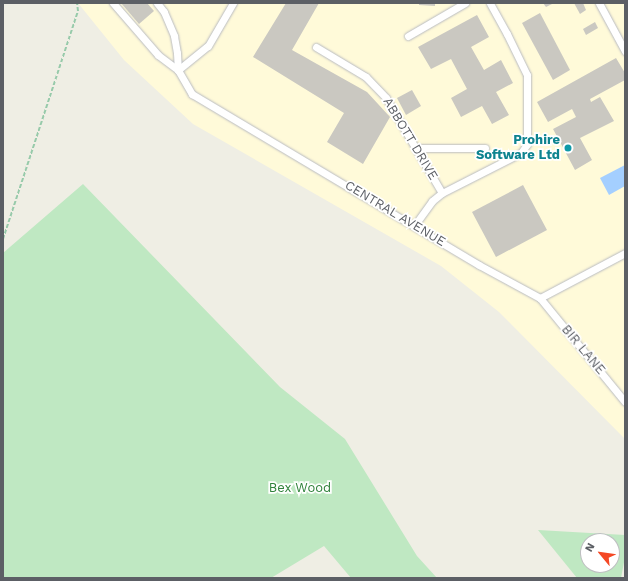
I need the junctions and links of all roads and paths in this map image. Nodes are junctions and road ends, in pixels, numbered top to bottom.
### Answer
1 (77, 3) edge
2 (114, 3) edge
3 (157, 3) edge
4 (233, 3) edge
5 (465, 3) edge
6 (490, 3) edge
7 (599, 3) edge
8 (408, 36) dead end
9 (316, 47) dead end
10 (625, 51) edge
11 (178, 70) junction
12 (416, 148) junction
13 (485, 148) dead end
14 (442, 193) junction
15 (414, 226) junction
16 (3, 239) edge
17 (625, 253) edge
18 (540, 298) junction
19 (625, 402) edge

1 - 16 path
2 - 11 lane
3 - 11 lane
4 - 11 lane
5 - 8 lane
6 - 14 lane
7 - 10 lane
9 - 12 lane, ABBOTT DRIVE
11 - 15 lane, CENTRAL AVENUE
12 - 13 lane
12 - 14 lane, ABBOTT DRIVE
14 - 15 lane
15 - 18 lane, CENTRAL AVENUE
17 - 18 lane
18 - 19 lane, BIR LANE

